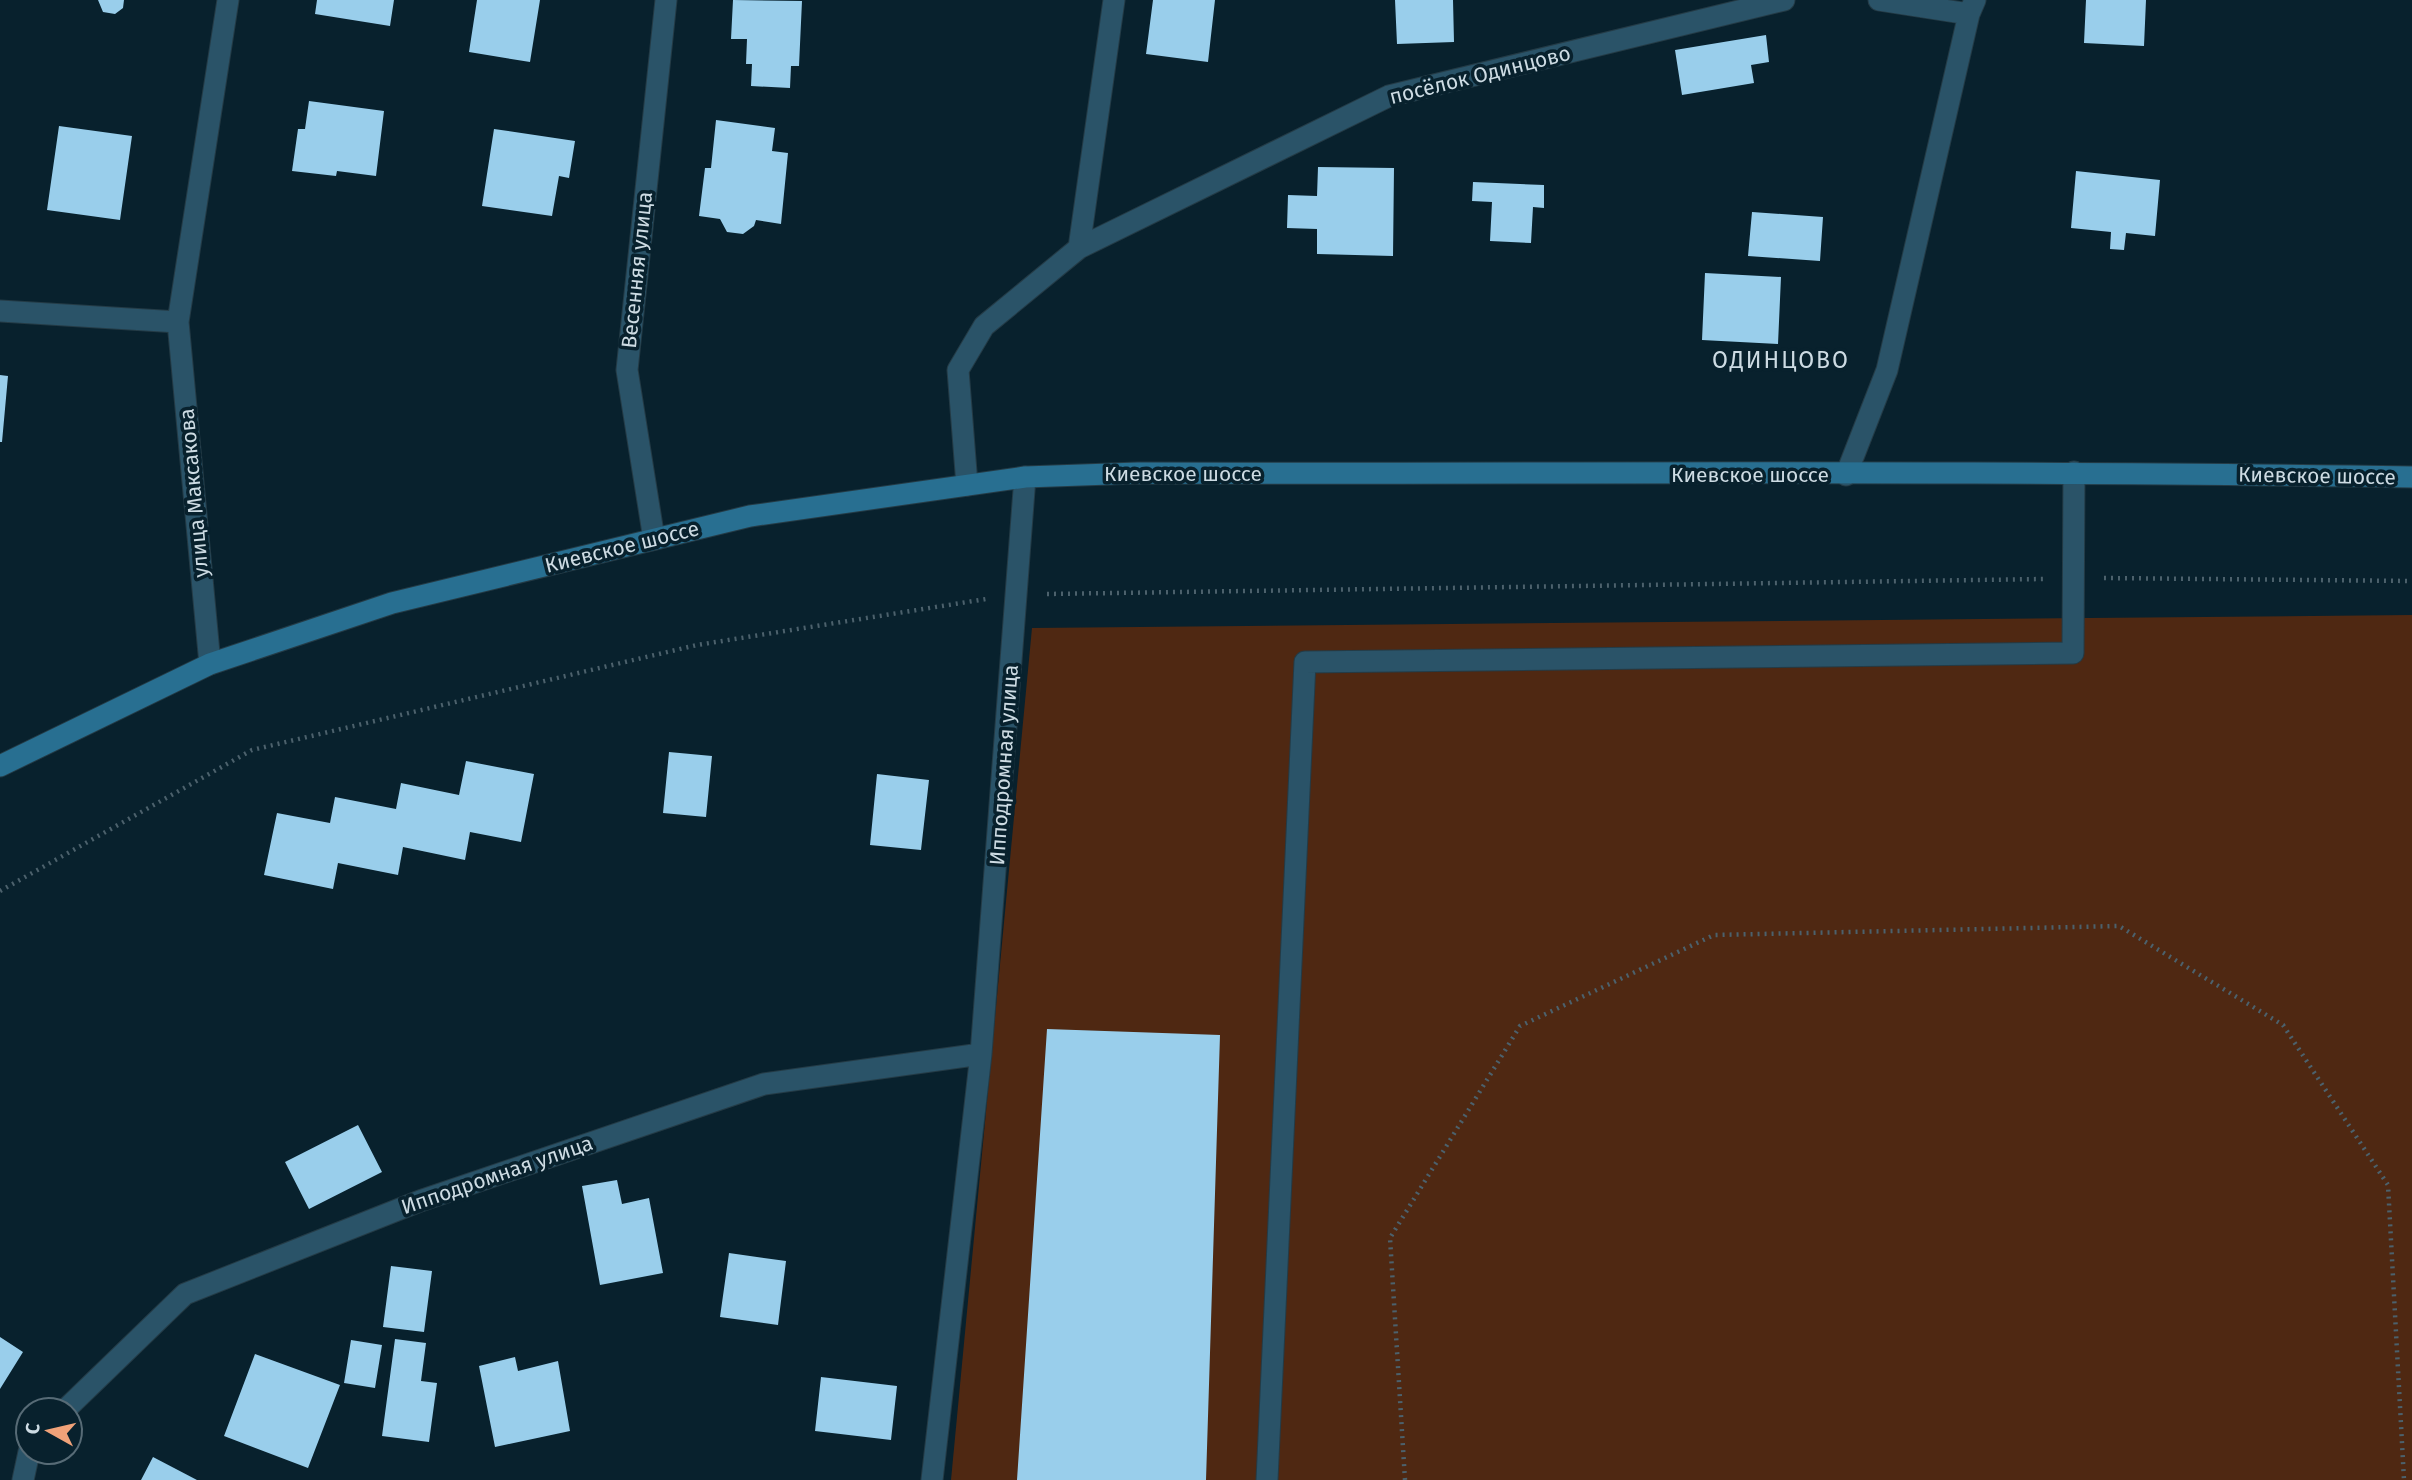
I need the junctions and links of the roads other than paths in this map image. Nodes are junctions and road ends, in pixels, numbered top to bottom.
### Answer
1 (228, 0) edge
2 (666, 0) edge
3 (1114, 0) edge
4 (1784, 0) edge
5 (1879, 0) edge
6 (1972, 7) edge
7 (1079, 248) junction
8 (0, 311) edge
9 (178, 322) junction
10 (2074, 472) junction
11 (1846, 475) junction
12 (1025, 477) junction
13 (2412, 477) edge
14 (967, 485) junction
15 (654, 539) junction
16 (210, 664) junction
17 (0, 766) edge
18 (981, 1054) junction
19 (79, 1396) edge
20 (932, 1480) edge
21 (1267, 1480) edge

1 - 9 street, улица Максакова
2 - 15 street, Весенняя улица
3 - 7 street
4 - 7 street, посёлок Одинцово
5 - 6 street
6 - 11 street
7 - 14 street, посёлок Одинцово
8 - 9 street
9 - 16 street, улица Максакова
10 - 11 main road, Киевское шоссе
10 - 13 main road, Киевское шоссе
10 - 21 street
11 - 12 main road, Киевское шоссе
12 - 14 main road, Киевское шоссе
12 - 18 street, Ипподромная улица
14 - 15 main road, Киевское шоссе
15 - 16 main road, Киевское шоссе
16 - 17 main road, Киевское шоссе
18 - 19 street, Ипподромная улица
18 - 20 street, Ипподромная улица

